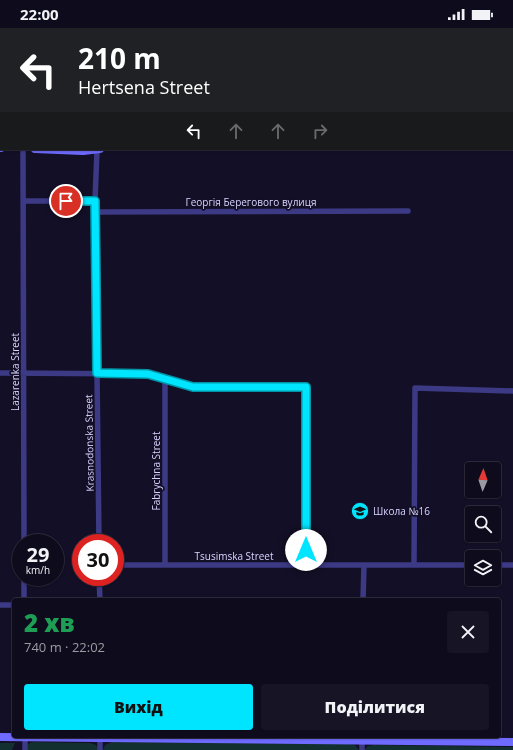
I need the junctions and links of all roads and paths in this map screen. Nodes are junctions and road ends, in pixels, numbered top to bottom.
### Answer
1 (23, 150) edge
2 (51, 150) edge
3 (93, 150) edge
4 (98, 150) edge
5 (23, 201) junction
6 (95, 201) junction
7 (408, 210) dead end
8 (95, 212) junction
9 (0, 373) edge
10 (24, 373) junction
11 (97, 373) junction
12 (165, 378) junction
13 (513, 391) edge
14 (24, 534) edge
15 (99, 534) edge
16 (124, 565) edge
17 (165, 565) junction
18 (306, 565) junction
19 (364, 565) junction
20 (414, 565) junction
21 (465, 565) edge
22 (501, 565) edge
23 (513, 565) edge
24 (24, 586) edge
25 (99, 586) edge
26 (24, 598) edge
27 (100, 598) edge
28 (363, 598) edge
29 (0, 605) edge
30 (12, 605) edge
31 (0, 737) edge
32 (12, 737) edge
33 (24, 738) edge
34 (100, 738) edge
35 (362, 738) edge
36 (513, 742) edge
37 (25, 750) edge
38 (100, 750) edge
39 (362, 750) edge

1 - 5 street, Lazarenka Street
2 - 3 main road
4 - 6 street, Krasnodonska Street
5 - 6 street
5 - 10 street, Lazarenka Street
6 - 8 street, Krasnodonska Street
7 - 8 street, Георгія Берегового вулиця
8 - 11 street, Krasnodonska Street
9 - 10 street
10 - 11 street
10 - 14 street, Lazarenka Street
11 - 12 street
11 - 15 street, Krasnodonska Street
12 - 17 street, Fabrychna Street
12 - 18 street
13 - 20 street
16 - 17 street, Tsusimska Street
17 - 18 street, Tsusimska Street
18 - 19 street, Tsusimska Street
19 - 20 street, Tsusimska Street
19 - 28 street
20 - 21 street, Tsusimska Street
22 - 23 street
24 - 26 street
25 - 27 street
29 - 30 street
31 - 32 main road
33 - 37 street
34 - 38 street
35 - 36 main road
35 - 39 street

